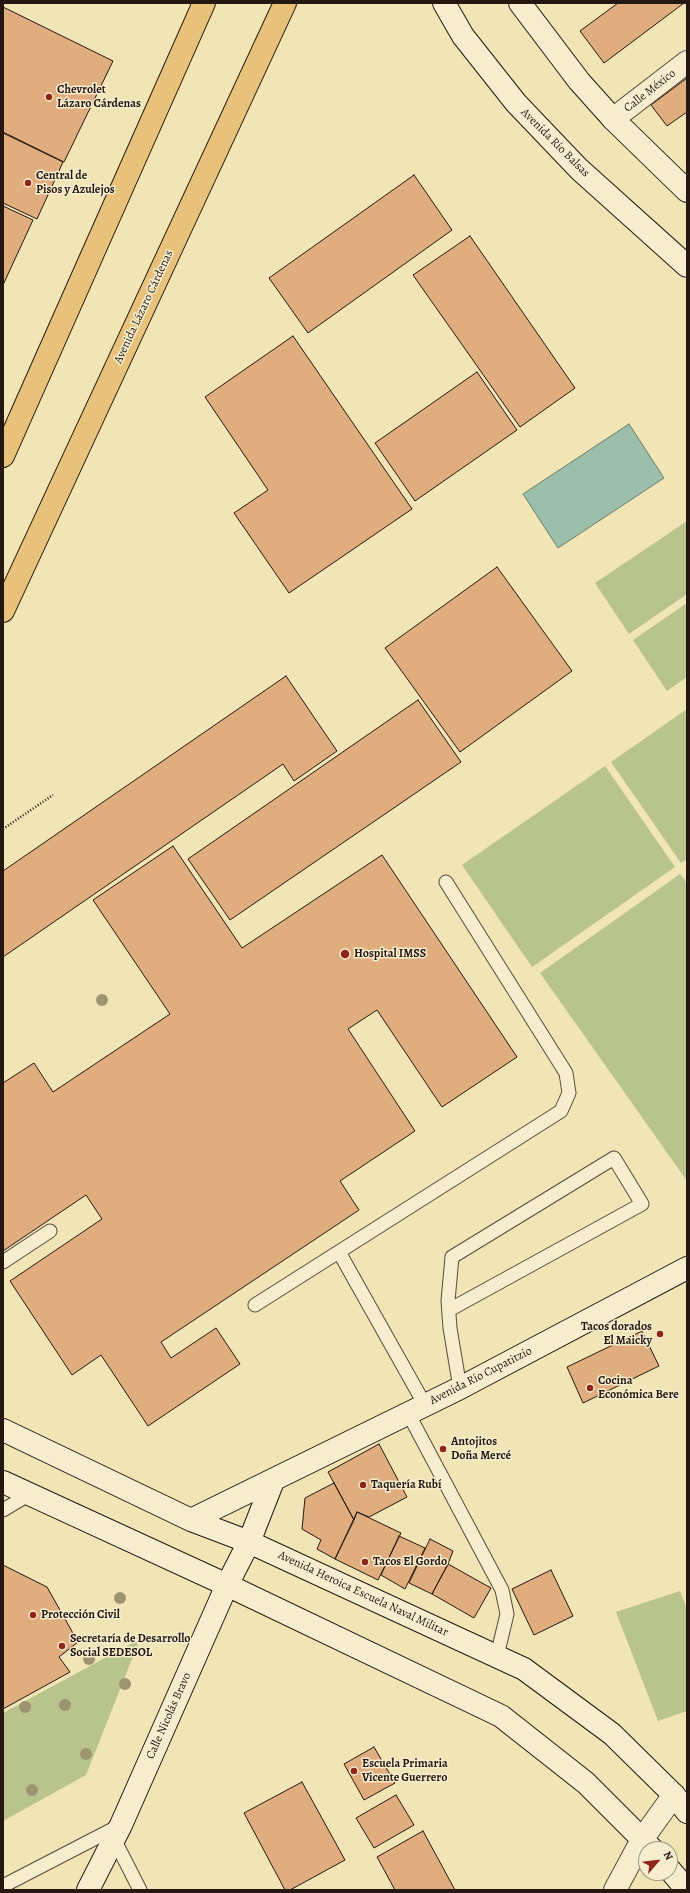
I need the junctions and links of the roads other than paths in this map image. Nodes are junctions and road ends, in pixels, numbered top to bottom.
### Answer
1 (204, 3) edge
2 (285, 3) edge
3 (444, 3) edge
4 (520, 3) edge
5 (687, 62) edge
6 (613, 119) junction
7 (687, 191) edge
8 (687, 266) edge
9 (3, 456) edge
10 (3, 611) edge
11 (446, 882) dead end
12 (50, 1231) dead end
13 (340, 1252) junction
14 (3, 1262) edge
15 (687, 1268) edge
16 (255, 1305) dead end
17 (449, 1310) junction
18 (460, 1388) junction
19 (417, 1409) junction
20 (3, 1430) edge
21 (273, 1481) junction
22 (3, 1482) edge
23 (30, 1494) junction
24 (3, 1510) edge
25 (191, 1520) junction
26 (249, 1542) junction
27 (227, 1585) junction
28 (497, 1656) junction
29 (681, 1803) edge
30 (117, 1832) junction
31 (645, 1841) edge
32 (649, 1841) edge
33 (638, 1856) edge
34 (678, 1879) edge
35 (3, 1886) edge
36 (88, 1890) edge
37 (140, 1890) edge
38 (615, 1890) edge
39 (687, 1890) edge

1 - 9 main road
2 - 10 main road, Avenida Lázaro Cárdenas
3 - 8 street, Avenida Río Balsas
4 - 6 street
5 - 6 street, Calle México
6 - 7 street
11 - 13 lane
12 - 14 lane
13 - 16 lane
13 - 19 lane
15 - 18 street, Avenida Río Cupatitzio
17 - 17 lane
17 - 18 lane
18 - 19 street, Avenida Río Cupatitzio
19 - 21 street, Avenida Río Cupatitzio
19 - 28 lane
20 - 25 street, Avenida Heroica Escuela Naval Militar
21 - 25 street, Avenida Río Cupatitzio
21 - 26 street, Calle Nicolás Bravo
22 - 23 street
23 - 24 lane
23 - 27 street
25 - 26 street, Avenida Heroica Escuela Naval Militar
26 - 27 street, Calle Nicolás Bravo
26 - 28 street, Avenida Heroica Escuela Naval Militar
27 - 30 street, Calle Nicolás Bravo
27 - 31 street
28 - 29 street, Avenida Heroica Escuela Naval Militar
29 - 32 street
30 - 35 lane
30 - 36 street, Calle Nicolás Bravo
30 - 37 lane
33 - 38 street
34 - 39 street

